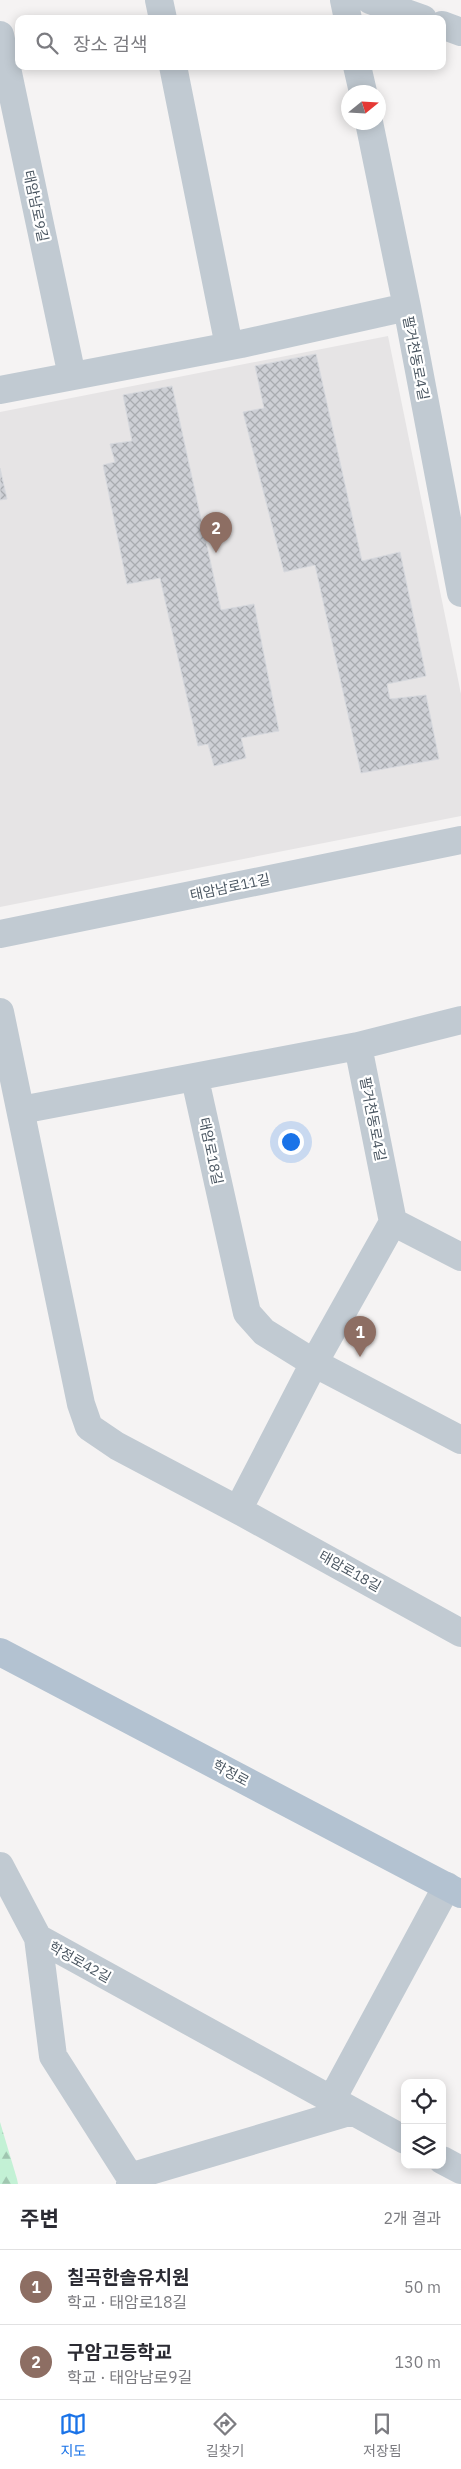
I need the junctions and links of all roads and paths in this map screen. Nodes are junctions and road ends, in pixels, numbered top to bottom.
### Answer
1 (159, 0) edge
2 (344, 0) edge
3 (370, 0) edge
4 (162, 15) edge
5 (347, 15) edge
6 (412, 15) edge
7 (446, 27) edge
8 (461, 32) edge
9 (0, 35) edge
10 (174, 70) edge
11 (358, 70) edge
12 (361, 85) edge
13 (371, 130) edge
14 (407, 307) junction
15 (229, 346) junction
16 (72, 376) junction
17 (0, 390) edge
18 (461, 593) edge
19 (461, 840) edge
20 (0, 934) edge
21 (0, 1012) edge
22 (461, 1020) edge
23 (358, 1046) junction
24 (195, 1079) junction
25 (21, 1110) junction
26 (393, 1222) junction
27 (461, 1257) edge
28 (314, 1363) junction
29 (461, 1440) edge
30 (238, 1510) junction
31 (461, 1633) edge
32 (0, 1652) edge
33 (0, 1866) edge
34 (454, 1890) edge
35 (38, 1938) junction
36 (342, 2106) junction
37 (401, 2138) edge
38 (446, 2162) edge
39 (461, 2170) edge
40 (130, 2181) edge

1 - 4 street
2 - 5 street
3 - 6 street
7 - 8 street
9 - 16 street, 태암남로9길
10 - 15 street
11 - 12 street
13 - 14 street, 팔거천동로4길
14 - 15 street
14 - 18 street, 팔거천동로4길
15 - 16 street
16 - 17 street
19 - 20 street, 태암남로11길
21 - 25 street, 태암로18길
22 - 23 street
23 - 24 street
23 - 26 street, 팔거천동로4길
24 - 25 street
24 - 28 street, 태암로18길
25 - 30 street, 태암로18길
26 - 27 street
26 - 28 street
28 - 29 street, 태암로18길
28 - 30 street
30 - 31 street, 태암로18길
32 - 34 main road, 학정로
33 - 35 street
34 - 36 street
35 - 36 street, 학정로42길
35 - 40 street, 학정로42길
36 - 37 street, 학정로42길
36 - 40 street, 학정로42길
38 - 39 street

